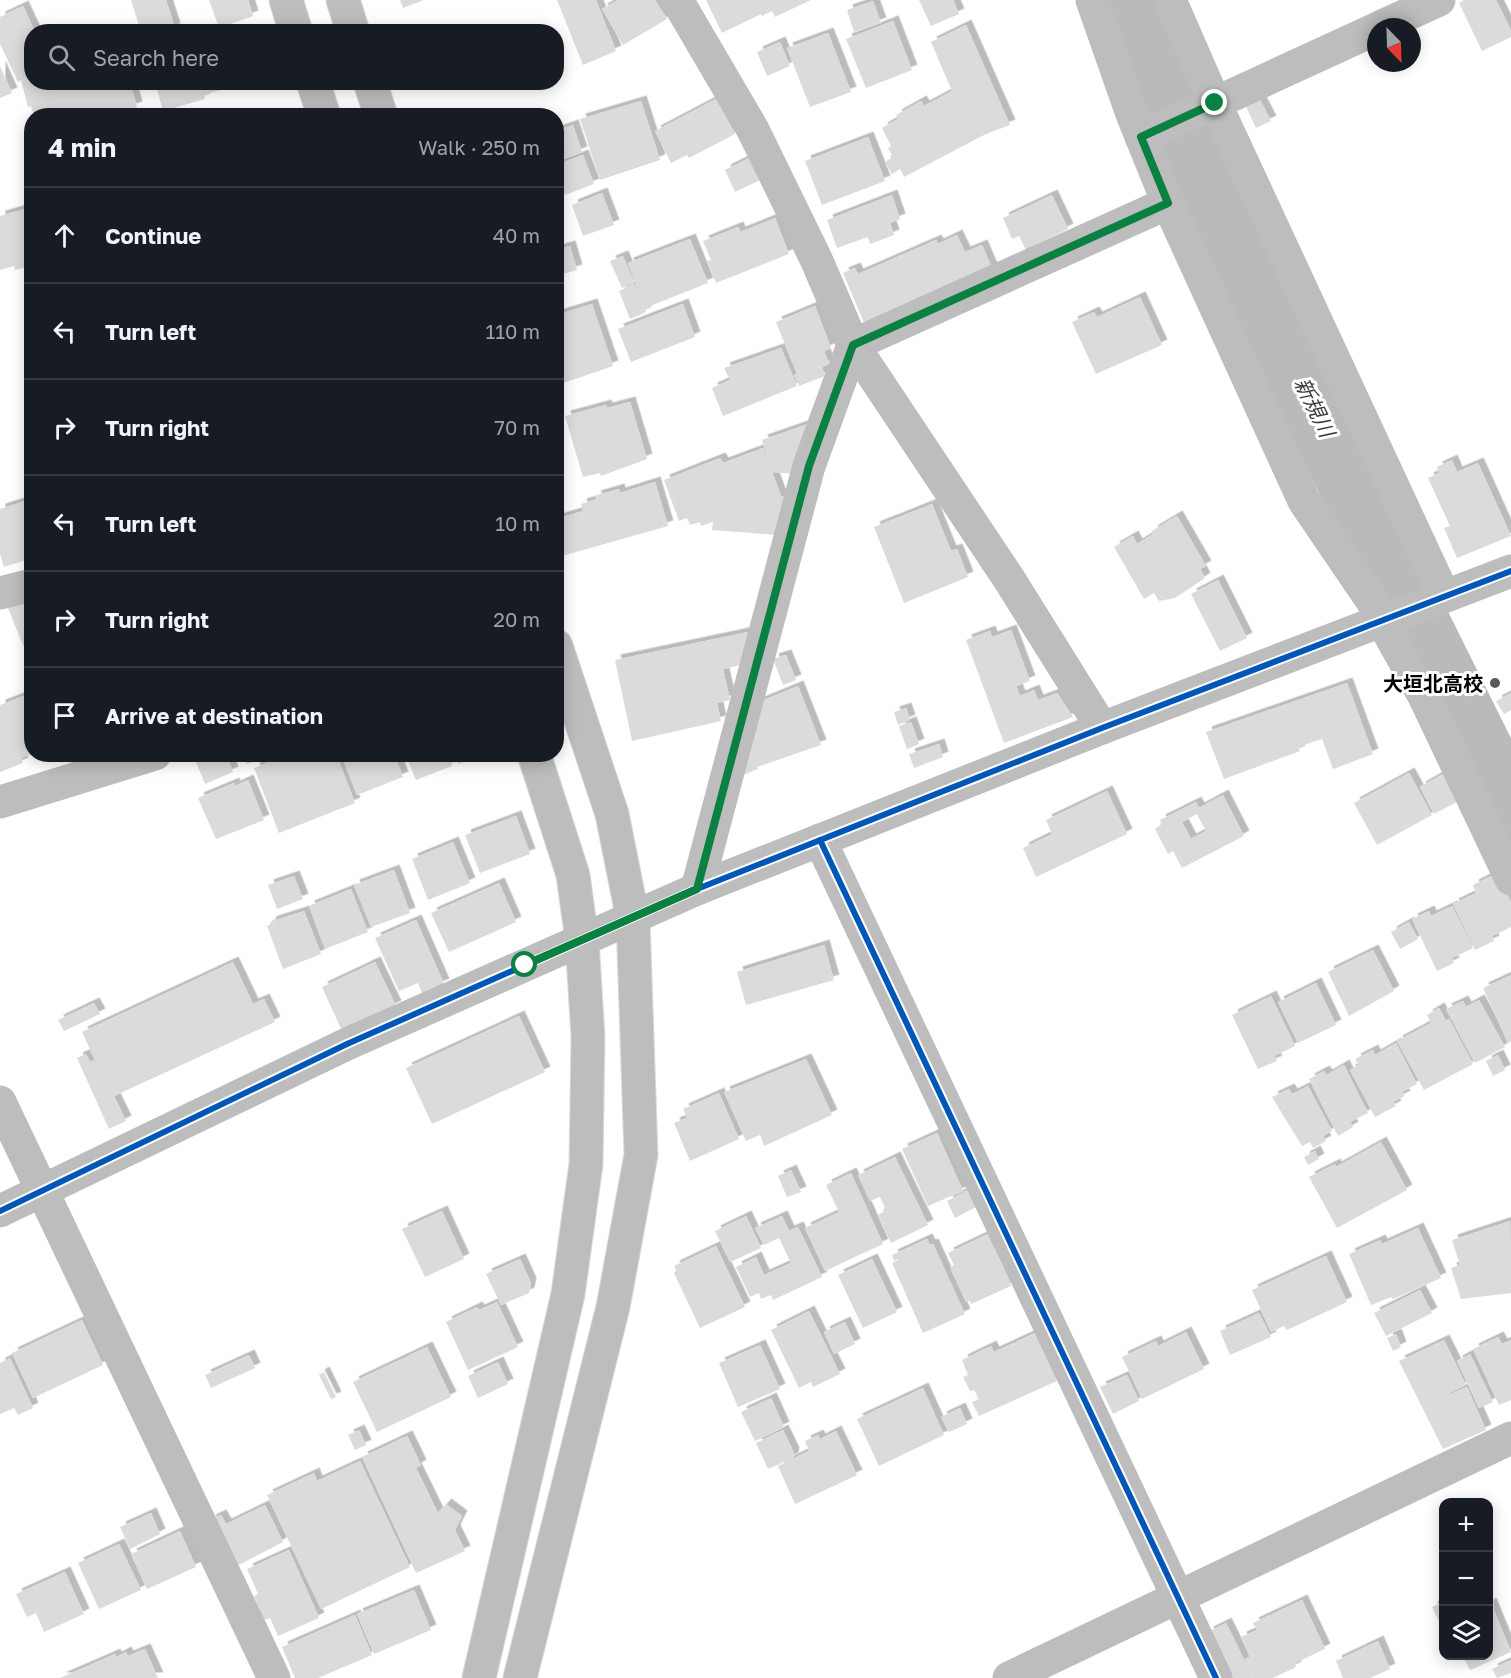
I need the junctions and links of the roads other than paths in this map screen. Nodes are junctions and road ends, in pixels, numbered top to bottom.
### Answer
1 (285, 0) edge
2 (343, 0) edge
3 (677, 0) edge
4 (1092, 0) edge
5 (1170, 0) edge
6 (1439, 0) edge
7 (1400, 18) edge
8 (293, 24) edge
9 (350, 24) edge
10 (1367, 33) edge
11 (316, 90) edge
12 (373, 90) edge
13 (1215, 103) junction
14 (321, 108) edge
15 (378, 108) edge
16 (1141, 137) junction
17 (1168, 203) junction
18 (853, 345) junction
19 (1511, 571) edge
20 (24, 587) edge
21 (0, 593) edge
22 (1437, 599) junction
23 (1383, 621) junction
24 (564, 670) edge
25 (1102, 728) junction
26 (129, 762) edge
27 (537, 762) edge
28 (0, 802) edge
29 (820, 840) junction
30 (1511, 879) edge
31 (697, 889) junction
32 (633, 919) junction
33 (582, 940) junction
34 (0, 1102) edge
35 (43, 1190) junction
36 (0, 1211) edge
37 (1511, 1438) edge
38 (1178, 1597) junction
39 (274, 1678) edge
40 (479, 1678) edge
41 (520, 1678) edge
42 (1009, 1678) edge
43 (1216, 1678) edge

1 - 8 street
2 - 9 street
3 - 18 street
4 - 16 street
5 - 13 street
6 - 7 street
10 - 13 street
11 - 14 street
12 - 15 street
13 - 16 street
13 - 22 street
16 - 17 street
17 - 18 street
17 - 23 street
18 - 25 street
18 - 31 street
19 - 22 street
20 - 21 street
22 - 23 street
23 - 25 street
23 - 30 street
24 - 32 street
25 - 29 street
26 - 28 street
27 - 33 street
29 - 31 street
29 - 38 street
31 - 32 street
32 - 33 street
32 - 41 street
33 - 35 street
33 - 40 street
34 - 35 street
35 - 36 street
35 - 39 street
37 - 38 street
38 - 42 street
38 - 43 street

